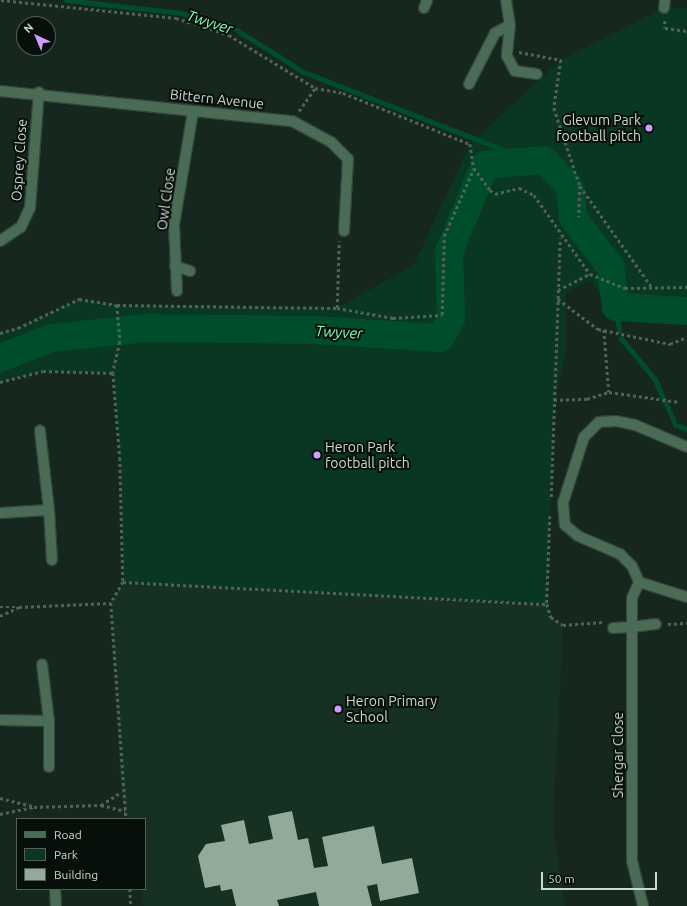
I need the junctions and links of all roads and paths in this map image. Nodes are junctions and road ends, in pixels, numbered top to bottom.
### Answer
1 (1, 0) edge
2 (506, 0) edge
3 (510, 25) junction
4 (665, 28) dead end
5 (687, 31) edge
6 (507, 41) junction
7 (537, 74) dead end
8 (469, 84) dead end
9 (315, 88) junction
10 (0, 91) edge
11 (38, 92) junction
12 (193, 112) junction
13 (292, 121) junction
14 (474, 168) junction
15 (580, 186) junction
16 (579, 217) dead end
17 (344, 231) joint
18 (560, 237) junction
19 (0, 241) edge
20 (175, 266) junction
21 (190, 270) dead end
22 (590, 274) junction
23 (651, 287) junction
24 (687, 287) edge
25 (558, 290) junction
26 (177, 291) dead end
27 (558, 299) junction
28 (117, 305) junction
29 (337, 308) junction
30 (604, 330) junction
31 (0, 332) edge
32 (687, 337) edge
33 (113, 373) junction
34 (0, 382) edge
35 (609, 392) junction
36 (554, 400) junction
37 (677, 402) dead end
38 (40, 431) dead end
39 (687, 447) edge
40 (551, 502) dead end
41 (550, 509) dead end
42 (49, 510) junction
43 (0, 512) edge
44 (52, 560) dead end
45 (123, 582) junction
46 (639, 582) junction
47 (687, 597) edge
48 (111, 603) junction
49 (547, 604) junction
50 (0, 607) edge
51 (19, 607) junction
52 (0, 616) edge
53 (611, 624) joint
54 (656, 624) joint
55 (687, 624) edge
56 (632, 627) junction
57 (42, 664) dead end
58 (0, 720) edge
59 (49, 721) junction
60 (49, 767) dead end
61 (122, 792) junction
62 (0, 798) edge
63 (101, 805) junction
64 (34, 807) junction
65 (125, 811) junction
66 (0, 814) edge
67 (126, 818) edge
68 (55, 890) edge
69 (130, 890) edge
70 (56, 906) edge
71 (131, 906) edge
72 (643, 906) edge

1 - 9 path
2 - 3 street
3 - 6 street
3 - 8 street
4 - 5 path
6 - 7 street
6 - 15 path
9 - 13 path
9 - 14 path
10 - 11 street, Bittern Avenue
11 - 12 street, Bittern Avenue
11 - 19 street, Osprey Close
12 - 13 street, Bittern Avenue
12 - 20 street, Owl Close
13 - 17 street, Bittern Avenue
14 - 18 path
14 - 29 path
15 - 16 path
15 - 23 path
17 - 29 path
18 - 22 path
18 - 25 path
20 - 21 street
20 - 26 street, Owl Close
22 - 23 path
22 - 25 path
23 - 24 path
25 - 27 path
27 - 30 path
27 - 36 path
28 - 29 path
28 - 31 path
28 - 33 path
30 - 32 path
30 - 35 path
33 - 34 path
33 - 45 path
35 - 36 path
35 - 37 path
36 - 40 path
38 - 42 street
39 - 46 street
41 - 49 path
42 - 43 street
42 - 44 street
45 - 48 path
45 - 49 path
46 - 47 street
46 - 56 street, Shergar Close
48 - 51 path
48 - 61 path
49 - 53 path
50 - 51 path
51 - 52 path
53 - 56 street
54 - 55 path
54 - 56 street
56 - 72 street, Shergar Close
57 - 59 street
58 - 59 street
59 - 60 street
61 - 63 path
61 - 65 path
62 - 64 path
63 - 64 path
63 - 65 path
64 - 66 path
65 - 67 path
68 - 70 street
69 - 71 path

